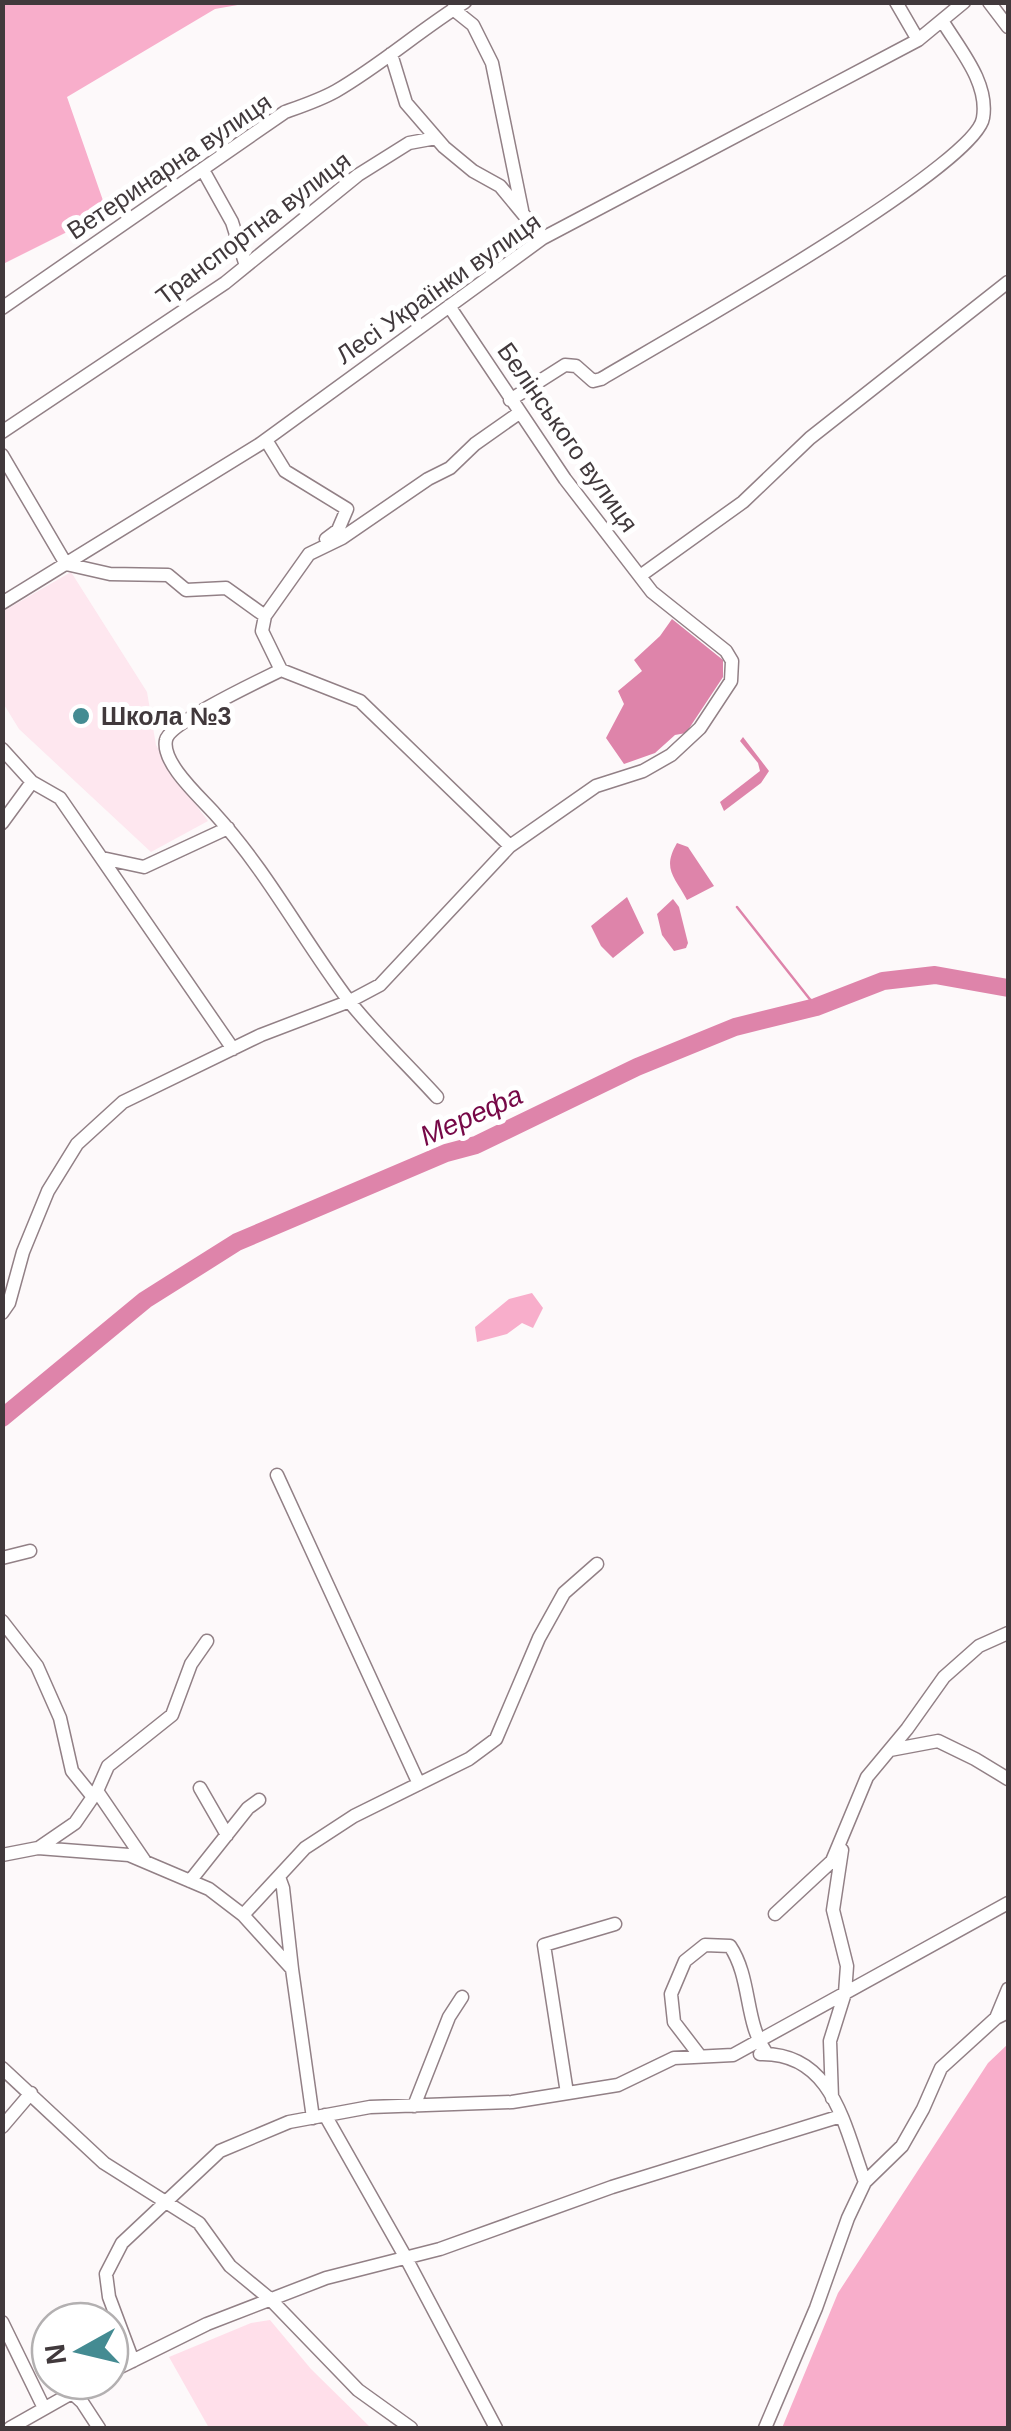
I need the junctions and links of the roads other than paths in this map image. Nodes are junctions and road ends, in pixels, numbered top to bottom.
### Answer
1 (896, 2) edge
2 (964, 2) edge
3 (988, 2) edge
4 (459, 6) edge
5 (943, 22) junction
6 (1008, 27) edge
7 (918, 40) junction
8 (392, 54) junction
9 (436, 138) junction
10 (203, 170) junction
11 (522, 212) junction
12 (543, 238) junction
13 (246, 266) junction
14 (1008, 282) edge
15 (449, 306) junction
16 (2, 308) edge
17 (510, 400) junction
18 (519, 414) junction
19 (2, 432) edge
20 (266, 440) junction
21 (2, 455) edge
22 (309, 554) junction
23 (66, 564) junction
24 (640, 576) junction
25 (2, 603) edge
26 (265, 616) junction
27 (281, 670) junction
28 (2, 748) edge
29 (32, 782) junction
30 (2, 823) edge
31 (228, 828) junction
32 (510, 846) junction
33 (102, 858) junction
34 (350, 1002) junction
35 (233, 1048) junction
36 (437, 1096) dead end
37 (2, 1313) edge
38 (277, 1475) dead end
39 (30, 1551) dead end
40 (2, 1558) edge
41 (598, 1564) dead end
42 (2, 1621) edge
43 (1008, 1632) edge
44 (206, 1641) dead end
45 (890, 1750) junction
46 (1008, 1780) edge
47 (419, 1784) junction
48 (200, 1788) dead end
49 (95, 1794) junction
50 (259, 1800) dead end
51 (844, 1831) junction
52 (226, 1835) junction
53 (38, 1848) junction
54 (2, 1854) edge
55 (145, 1862) junction
56 (279, 1877) junction
57 (190, 1881) junction
58 (1008, 1903) edge
59 (775, 1914) dead end
60 (243, 1915) junction
61 (615, 1924) dead end
62 (292, 1970) junction
63 (1008, 1989) edge
64 (845, 1993) junction
65 (462, 1997) dead end
66 (1002, 2015) edge
67 (758, 2042) junction
68 (766, 2054) junction
69 (733, 2055) junction
70 (700, 2056) junction
71 (2, 2068) edge
72 (31, 2092) junction
73 (567, 2093) junction
74 (832, 2098) junction
75 (414, 2106) junction
76 (840, 2116) junction
77 (319, 2117) junction
78 (2, 2127) edge
79 (865, 2182) junction
80 (166, 2200) junction
81 (406, 2258) junction
82 (270, 2299) junction
83 (2, 2322) edge
84 (133, 2361) junction
85 (130, 2362) edge
86 (65, 2401) edge
87 (80, 2401) edge
88 (44, 2408) junction
89 (10, 2428) edge
90 (98, 2428) edge
91 (411, 2428) edge
92 (496, 2428) edge
93 (764, 2428) edge

1 - 7 street
2 - 5 street, Лесі Українки вулиця
3 - 6 street
4 - 8 street, Ветеринарна вулиця
4 - 11 street
5 - 7 street, Лесі Українки вулиця
5 - 17 street
7 - 12 street, Лесі Українки вулиця
8 - 9 street
8 - 10 street, Ветеринарна вулиця
9 - 11 street
9 - 13 street, Транспортна вулиця
10 - 13 street
10 - 16 street, Ветеринарна вулиця
11 - 12 street
12 - 15 street, Лесі Українки вулиця
13 - 19 street, Транспортна вулиця
14 - 24 street
15 - 17 street, Белінського вулиця
15 - 20 street, Лесі Українки вулиця
17 - 18 street, Белінського вулиця
18 - 22 street
18 - 24 street, Белінського вулиця
20 - 22 street
20 - 23 street, Лесі Українки вулиця
21 - 23 street
22 - 26 street
23 - 25 street, Лесі Українки вулиця
23 - 26 street
24 - 32 street, Белінського вулиця
26 - 27 street
27 - 31 street
27 - 32 street
28 - 29 street
29 - 30 street
29 - 33 street
31 - 33 street
31 - 34 street
32 - 34 street, Белінського вулиця
33 - 35 street
34 - 35 street, Белінського вулиця
34 - 36 street
35 - 37 street, Белінського вулиця
38 - 47 street
39 - 40 street
41 - 47 street
42 - 49 street
43 - 45 street
44 - 49 street
45 - 46 street
45 - 51 street
47 - 56 street
48 - 52 street
49 - 53 street
49 - 55 street
50 - 52 street
51 - 59 street
51 - 64 street
52 - 57 street
53 - 54 street
53 - 55 street
55 - 57 street
56 - 60 street
56 - 62 street
57 - 60 street
58 - 64 street
60 - 62 street
61 - 73 street
62 - 77 street
63 - 66 street
64 - 67 street
64 - 74 street
65 - 75 street
66 - 79 street
67 - 68 street
67 - 69 street
67 - 70 street
68 - 69 street
68 - 74 street
69 - 70 street
70 - 73 street
71 - 72 street
72 - 78 street
72 - 80 street
73 - 75 street
74 - 76 street
75 - 77 street
76 - 79 street
76 - 81 street
77 - 80 street
77 - 81 street
79 - 93 street
80 - 82 street
80 - 84 street
81 - 82 street
81 - 92 street
82 - 84 street
82 - 91 street
83 - 88 street
84 - 85 street
86 - 88 street
87 - 90 street
88 - 89 street

